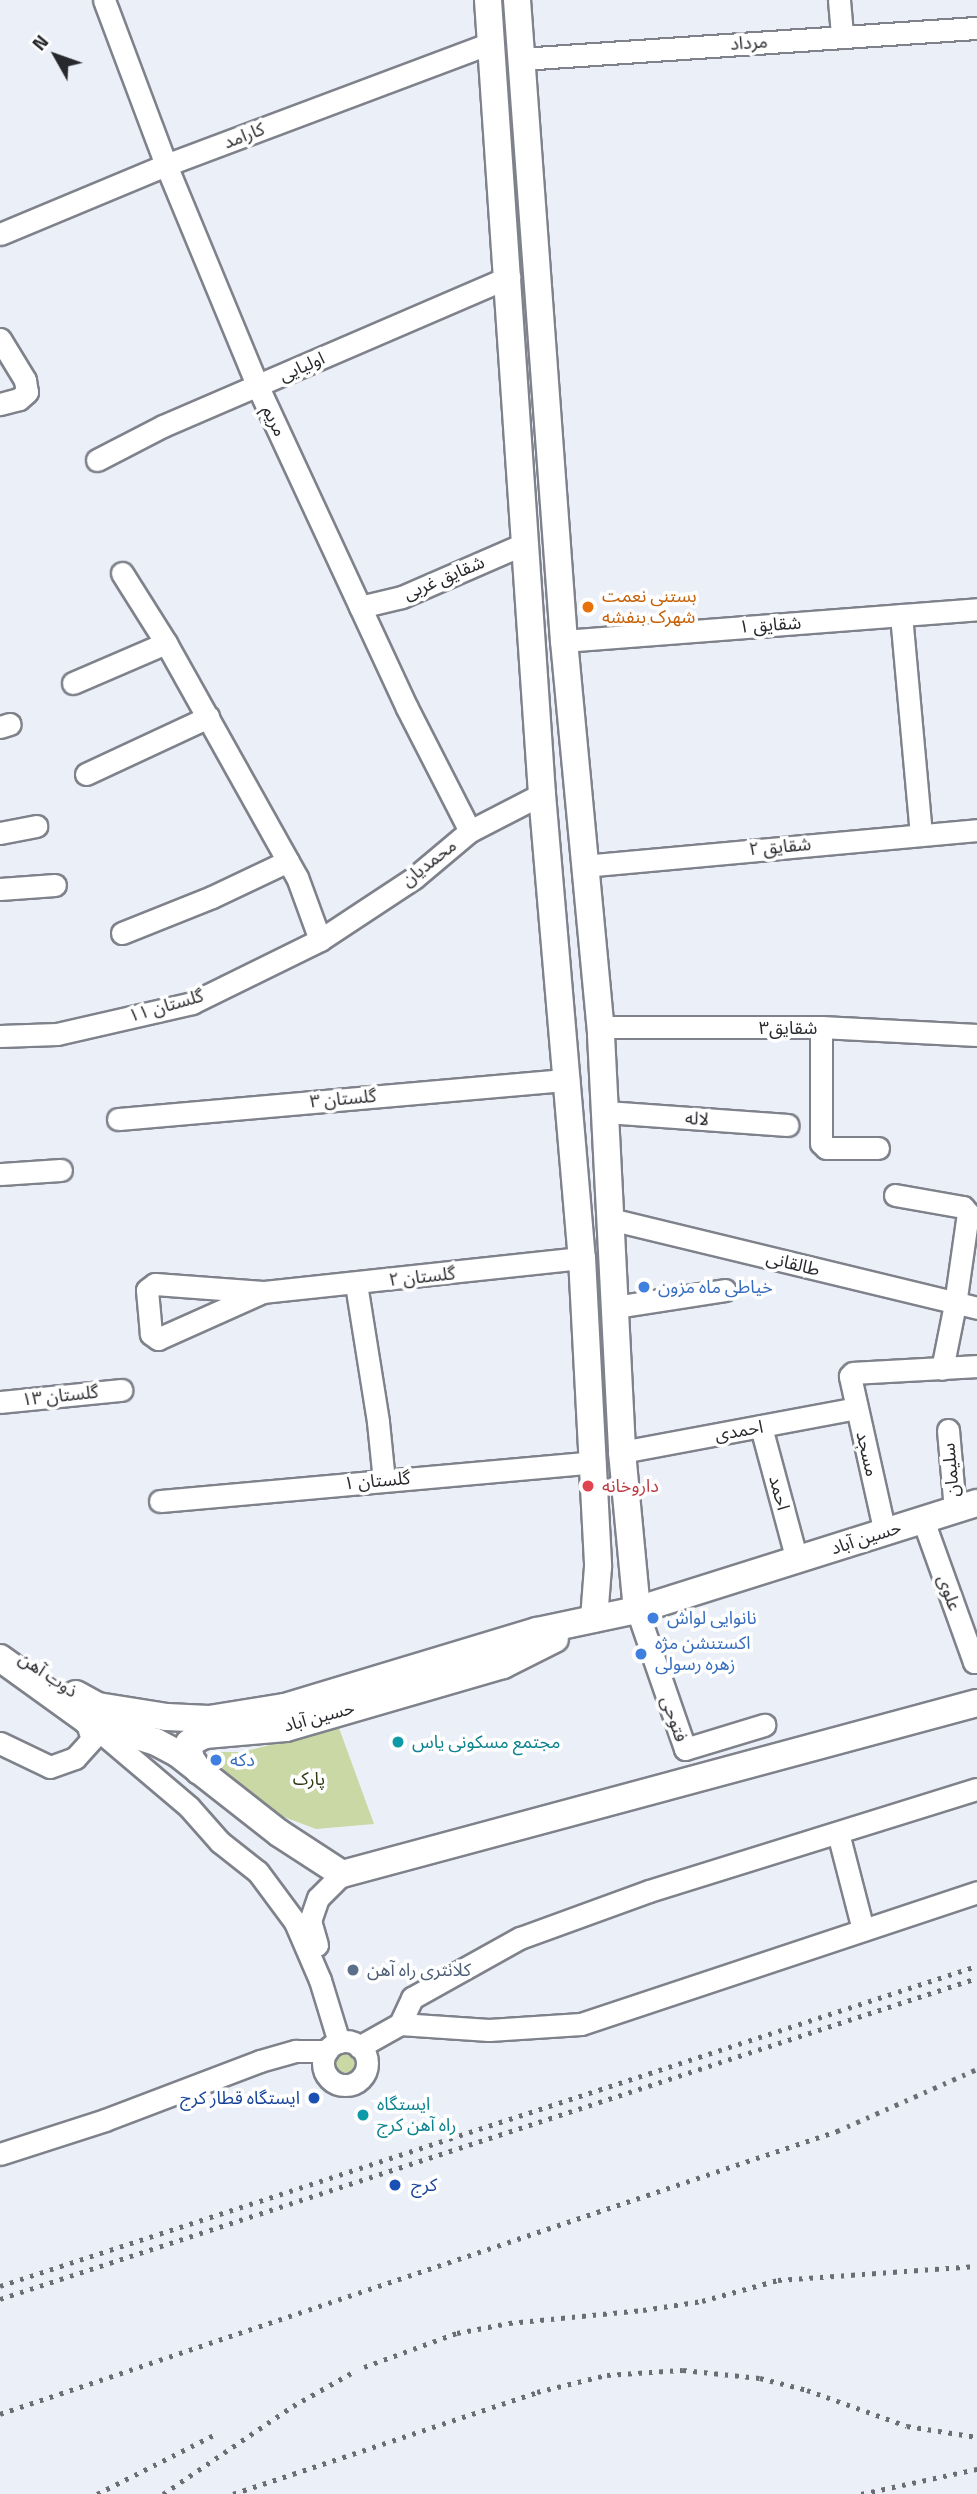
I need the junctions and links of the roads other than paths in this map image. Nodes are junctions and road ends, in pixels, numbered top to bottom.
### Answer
1 (104, 0) edge
2 (488, 0) edge
3 (517, 0) edge
4 (839, 0) edge
5 (977, 28) edge
6 (842, 37) junction
7 (491, 43) junction
8 (521, 59) junction
9 (166, 165) junction
10 (0, 234) edge
11 (509, 277) junction
12 (0, 339) edge
13 (258, 387) junction
14 (0, 404) edge
15 (550, 449) junction
16 (521, 452) junction
17 (97, 460) dead end
18 (554, 495) junction
19 (523, 498) junction
20 (526, 543) junction
21 (122, 573) dead end
22 (360, 607) junction
23 (977, 608) edge
24 (901, 615) junction
25 (564, 641) junction
26 (166, 643) junction
27 (73, 683) dead end
28 (208, 717) junction
29 (86, 775) dead end
30 (542, 794) junction
31 (36, 826) dead end
32 (470, 831) junction
33 (977, 831) edge
34 (0, 833) edge
35 (921, 834) junction
36 (288, 861) junction
37 (583, 866) junction
38 (55, 885) dead end
39 (0, 889) edge
40 (122, 933) dead end
41 (320, 940) junction
42 (821, 1027) junction
43 (600, 1031) junction
44 (565, 1034) junction
45 (977, 1035) edge
46 (0, 1036) edge
47 (603, 1064) junction
48 (568, 1072) junction
49 (607, 1112) junction
50 (118, 1119) dead end
51 (788, 1125) dead end
52 (878, 1148) dead end
53 (61, 1170) dead end
54 (0, 1174) edge
55 (895, 1195) dead end
56 (610, 1219) junction
57 (970, 1248) edge
58 (582, 1258) junction
59 (356, 1284) junction
60 (725, 1290) dead end
61 (263, 1292) junction
62 (955, 1304) junction
63 (615, 1307) junction
64 (977, 1308) edge
65 (977, 1366) edge
66 (942, 1368) junction
67 (121, 1390) dead end
68 (0, 1402) edge
69 (856, 1408) junction
70 (761, 1427) junction
71 (948, 1430) dead end
72 (622, 1452) junction
73 (594, 1462) junction
74 (384, 1480) junction
75 (160, 1500) dead end
76 (966, 1506) edge
77 (923, 1520) junction
78 (885, 1532) junction
79 (797, 1560) junction
80 (634, 1563) junction
81 (598, 1567) junction
82 (637, 1610) junction
83 (594, 1619) junction
84 (0, 1641) edge
85 (0, 1658) edge
86 (977, 1661) edge
87 (977, 1703) edge
88 (92, 1713) junction
89 (764, 1726) dead end
90 (0, 1743) edge
91 (200, 1772) junction
92 (977, 1789) edge
93 (838, 1833) junction
94 (342, 1874) junction
95 (977, 1892) edge
96 (863, 1930) junction
97 (400, 2024) junction
98 (343, 2045) junction
99 (0, 2154) edge

1 - 9 street, مریم
2 - 7 main road
3 - 8 main road
4 - 6 street
5 - 6 street, مرداد
6 - 8 street, مرداد
7 - 9 street, کارامد
7 - 11 main road
8 - 15 main road
9 - 10 street, کارامد
9 - 13 street, مریم
11 - 13 street, اولیایی
11 - 16 main road
12 - 14 street
13 - 17 street, اولیایی
13 - 22 street, مریم
15 - 16 main road
15 - 18 main road
16 - 19 main road
18 - 19 main road
18 - 25 main road
19 - 20 main road
20 - 22 street, شقایق غربی
20 - 30 main road
21 - 26 street
22 - 32 street, مریم
23 - 24 street, شقایق ۱
24 - 25 street, شقایق ۱
24 - 35 street
25 - 37 main road
26 - 27 street
26 - 28 street
28 - 29 street
28 - 36 street
30 - 32 street, محمدیان
30 - 44 main road
31 - 34 street
32 - 41 street, محمدیان
33 - 35 street, شقایق ۲
35 - 37 street, شقایق ۲
36 - 40 street
36 - 41 street
37 - 43 main road
38 - 39 street
41 - 46 street, گلستان ۱۱
42 - 43 street, شقایق۳
42 - 45 street, شقایق۳
42 - 52 street
43 - 44 main road
43 - 47 main road
44 - 48 main road
47 - 48 main road
47 - 49 main road
48 - 50 street, گلستان ۳
48 - 58 main road
49 - 51 street, لاله
49 - 56 main road
53 - 54 street
55 - 57 street
56 - 62 street, طالقانی
56 - 63 main road
57 - 62 street
58 - 59 street, گلستان ۲
58 - 73 main road
59 - 61 street, گلستان ۲
59 - 74 street
60 - 63 street
61 - 61 street, گلستان ۲
62 - 64 street, طالقانی
62 - 66 street
63 - 72 main road
65 - 66 street
66 - 69 street, مسجد
67 - 68 street, گلستان ۱۳
69 - 70 street, احمدی
69 - 78 street, مسجد
70 - 72 street, احمدی
70 - 79 street, احمد
71 - 76 street, سلیمان
72 - 80 main road
73 - 74 street, گلستان ۱
73 - 81 main road
74 - 75 street, گلستان ۱
76 - 77 main road, حسین آباد
77 - 78 main road, حسین آباد
77 - 86 street, علوی
78 - 79 main road, حسین آباد
79 - 82 main road, حسین آباد
80 - 81 main road
80 - 82 main road
81 - 83 main road
82 - 83 main road, حسین آباد
82 - 89 street, فتوحی
83 - 88 main road, حسین آباد
83 - 91 main road, حسین آباد
84 - 88 main road, ذوب آهن
85 - 88 main road, ذوب آهن
87 - 94 main road
88 - 90 street
88 - 91 main road
88 - 98 street
91 - 94 main road
92 - 93 street
93 - 96 street
93 - 97 street
94 - 98 street
95 - 96 street
96 - 97 street
97 - 98 street
98 - 99 street

